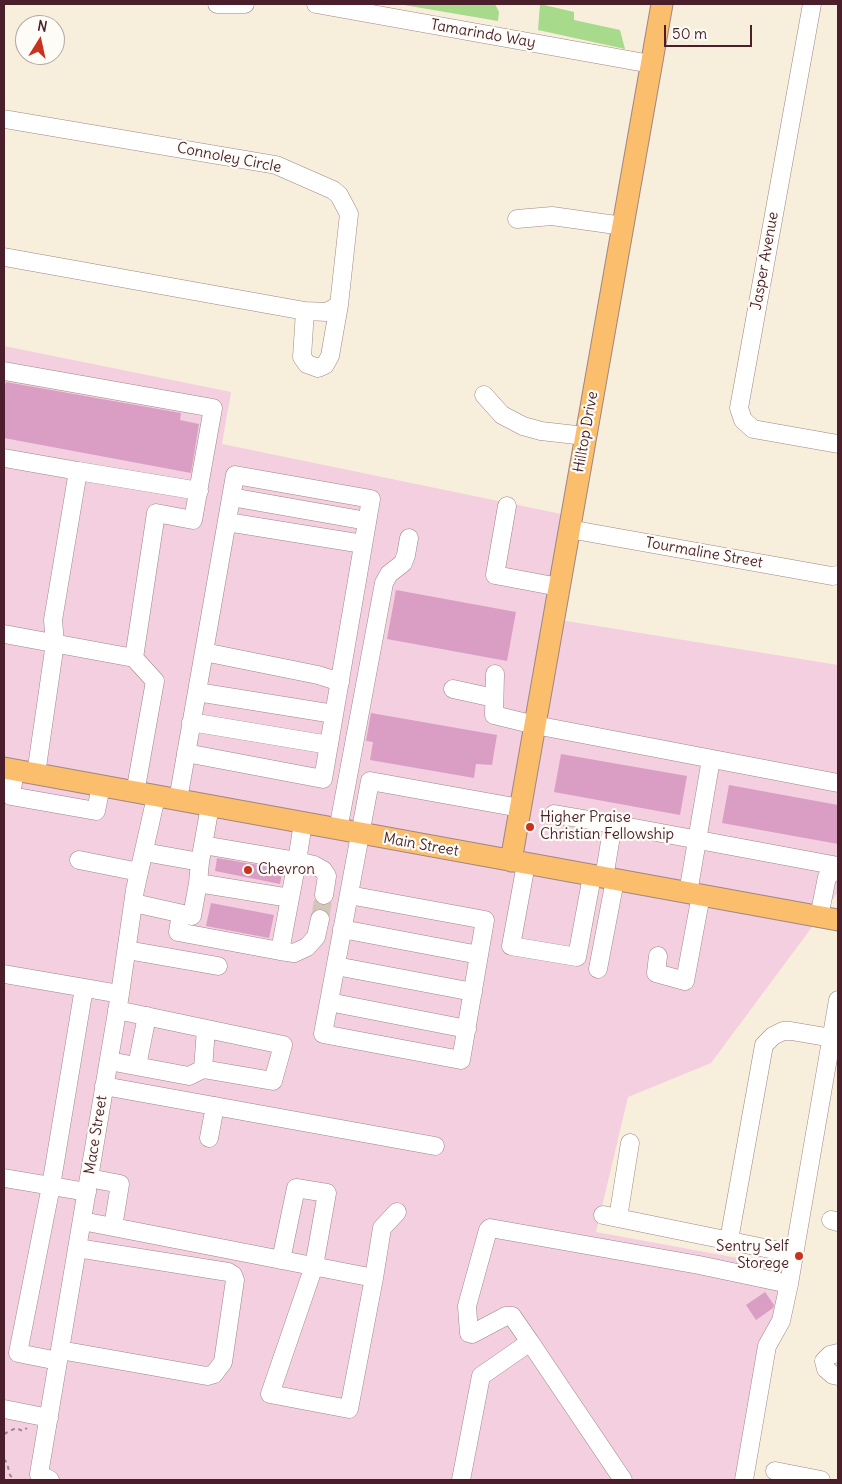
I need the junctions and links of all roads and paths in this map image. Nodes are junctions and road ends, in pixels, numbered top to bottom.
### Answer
1 (218, 4) edge
2 (245, 4) edge
3 (316, 4) edge
4 (662, 4) edge
5 (812, 4) edge
6 (651, 64) junction
7 (4, 119) edge
8 (517, 219) dead end
9 (622, 226) junction
10 (4, 258) edge
11 (339, 305) junction
12 (305, 311) junction
13 (4, 371) edge
14 (484, 395) dead end
15 (586, 436) junction
16 (838, 444) edge
17 (4, 458) edge
18 (78, 471) junction
19 (199, 491) junction
20 (507, 506) dead end
21 (226, 522) junction
22 (569, 529) junction
23 (409, 538) dead end
24 (363, 544) junction
25 (838, 575) edge
26 (559, 588) junction
27 (4, 634) edge
28 (54, 643) junction
29 (204, 652) junction
30 (134, 658) junction
31 (495, 674) dead end
32 (340, 682) junction
33 (453, 689) dead end
34 (197, 692) junction
35 (494, 698) junction
36 (334, 714) junction
37 (191, 722) junction
38 (534, 725) junction
39 (329, 745) junction
40 (186, 752) junction
41 (711, 759) junction
42 (9, 769) edge
43 (36, 774) junction
44 (74, 781) junction
45 (838, 783) edge
46 (101, 786) junction
47 (135, 793) junction
48 (156, 797) junction
49 (178, 800) junction
50 (69, 806) junction
51 (210, 806) junction
52 (520, 808) junction
53 (554, 814) dead end
54 (303, 823) junction
55 (613, 824) junction
56 (338, 830) junction
57 (360, 834) junction
58 (698, 840) junction
59 (144, 852) junction
60 (201, 854) junction
61 (80, 860) dead end
62 (297, 862) junction
63 (518, 862) junction
64 (838, 867) edge
65 (139, 872) junction
66 (603, 878) junction
67 (198, 883) junction
68 (695, 894) junction
69 (324, 895) tunnel mouth
70 (349, 895) junction
71 (290, 898) junction
72 (134, 903) junction
73 (181, 914) junction
74 (320, 919) tunnel mouth
75 (828, 919) edge
76 (342, 928) junction
77 (127, 950) junction
78 (280, 952) junction
79 (479, 955) junction
80 (658, 956) dead end
81 (218, 966) dead end
82 (336, 966) junction
83 (598, 970) dead end
84 (4, 974) edge
85 (84, 988) junction
86 (473, 992) junction
87 (838, 1000) edge
88 (119, 1002) junction
89 (329, 1002) junction
90 (147, 1016) junction
91 (206, 1028) junction
92 (467, 1029) junction
93 (832, 1038) junction
94 (109, 1061) junction
95 (137, 1066) junction
96 (202, 1069) junction
97 (104, 1086) junction
98 (215, 1106) junction
99 (209, 1138) dead end
100 (630, 1142) dead end
101 (435, 1146) dead end
102 (4, 1178) edge
103 (88, 1185) junction
104 (51, 1186) junction
105 (397, 1212) dead end
106 (82, 1221) junction
107 (113, 1227) junction
108 (729, 1240) junction
109 (77, 1248) junction
110 (794, 1254) junction
111 (281, 1260) junction
112 (314, 1266) junction
113 (374, 1278) junction
114 (789, 1284) junction
115 (530, 1342) junction
116 (838, 1353) edge
117 (59, 1355) junction
118 (838, 1376) edge
119 (4, 1408) edge
120 (48, 1418) junction
121 (4, 1459) edge
122 (775, 1471) dead end
123 (44, 1477) edge
124 (14, 1480) edge
125 (461, 1480) edge
126 (624, 1480) edge
127 (744, 1480) edge
128 (821, 1480) edge

1 - 2 street
3 - 6 street, Tamarindo Way
4 - 6 main road, Hilltop Drive
5 - 16 street, Jasper Avenue
6 - 9 main road, Hilltop Drive
7 - 11 street, Connoley Circle
8 - 9 street
9 - 15 main road, Hilltop Drive
10 - 12 street
11 - 12 street
11 - 12 street, Connoley Circle
13 - 19 street
14 - 15 street
15 - 22 main road, Hilltop Drive
17 - 18 street
18 - 19 street
18 - 28 street
19 - 30 street
20 - 26 street
21 - 24 street
21 - 24 street
21 - 29 street
22 - 25 street, Tourmaline Street
22 - 26 main road, Hilltop Drive
23 - 56 street
24 - 32 street
26 - 38 main road, Hilltop Drive
27 - 28 street
28 - 30 street
28 - 43 street
29 - 32 street
29 - 34 street
30 - 47 street
31 - 35 street
32 - 36 street
33 - 35 street
34 - 36 street
34 - 37 street
35 - 38 street
36 - 39 street
37 - 39 street
37 - 40 street
38 - 41 street
38 - 52 main road, Hilltop Drive
39 - 40 street
40 - 49 street
41 - 45 street
41 - 58 street
42 - 43 main road, Main Street
42 - 50 street
43 - 44 main road, Main Street
44 - 46 main road, Main Street
44 - 50 street
46 - 47 main road, Main Street
46 - 50 street
47 - 48 main road, Main Street
48 - 49 main road, Main Street
48 - 59 street, Mace Street
49 - 51 main road, Main Street
51 - 54 main road, Main Street
51 - 60 street
52 - 57 street
52 - 63 main road, Hilltop Drive
53 - 55 street
54 - 56 main road, Main Street
54 - 62 street
55 - 58 street
55 - 66 street
56 - 57 main road, Main Street
57 - 63 main road, Main Street
57 - 70 street
58 - 64 street
58 - 68 street
59 - 60 street
59 - 65 street, Mace Street
60 - 62 street
60 - 67 street
61 - 65 street
62 - 69 street
62 - 71 street
63 - 66 main road, Main Street
63 - 66 street
64 - 75 street
65 - 72 street, Mace Street
66 - 68 main road, Main Street
66 - 83 street
67 - 71 street
67 - 73 street
68 - 75 main road, Main Street
68 - 80 street
70 - 76 street
70 - 79 street
71 - 78 street
72 - 73 street
72 - 77 street, Mace Street
73 - 78 street
74 - 78 street
76 - 79 street
76 - 82 street
77 - 81 street
77 - 88 street, Mace Street
79 - 86 street
82 - 86 street
82 - 89 street
84 - 85 street
85 - 88 street
85 - 104 street
86 - 92 street
87 - 93 street
88 - 90 street
88 - 94 street, Mace Street
89 - 92 street
89 - 92 street
90 - 91 street
90 - 95 street
91 - 96 street
91 - 96 street
93 - 108 street
93 - 110 street
94 - 95 street
94 - 97 street, Mace Street
95 - 96 street
97 - 98 street
97 - 103 street, Mace Street
98 - 99 street
98 - 101 street
100 - 108 street
102 - 104 street
103 - 104 street
103 - 106 street, Mace Street
103 - 107 street
104 - 117 street
105 - 113 street
106 - 107 street
106 - 109 street, Mace Street
107 - 111 street
108 - 110 street
109 - 117 street, Mace Street
109 - 117 street
110 - 114 street
111 - 112 street
111 - 112 street
112 - 113 street
112 - 113 street
114 - 115 street
114 - 127 street
115 - 125 street
115 - 126 street
116 - 118 street
117 - 120 street, Mace Street
119 - 120 street
120 - 123 street, Mace Street
121 - 124 path
122 - 128 street

